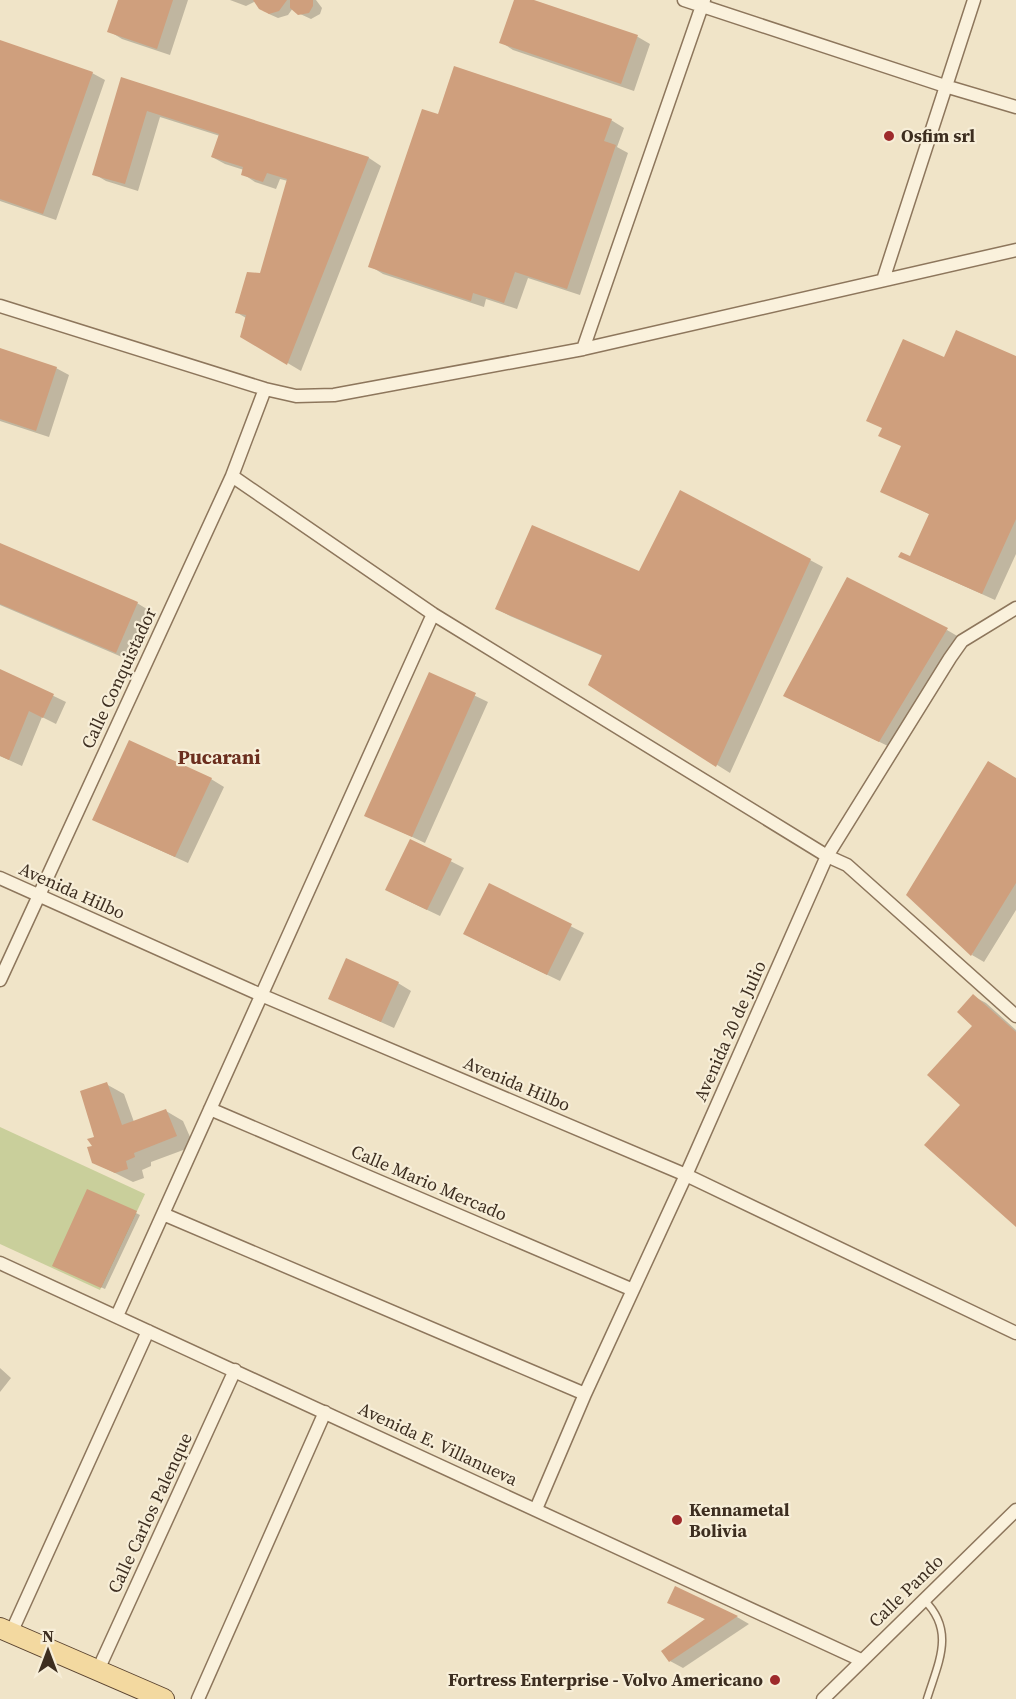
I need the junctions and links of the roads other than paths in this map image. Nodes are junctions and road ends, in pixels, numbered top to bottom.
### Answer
1 (684, 0) edge
2 (974, 0) edge
3 (703, 3) edge
4 (945, 86) junction
5 (1016, 107) edge
6 (1016, 250) edge
7 (883, 280) junction
8 (0, 306) edge
9 (583, 349) junction
10 (265, 389) junction
11 (232, 476) junction
12 (1016, 608) edge
13 (433, 614) junction
14 (828, 856) junction
15 (0, 878) edge
16 (38, 896) junction
17 (0, 980) edge
18 (261, 995) junction
19 (1016, 1016) edge
20 (210, 1109) junction
21 (686, 1175) junction
22 (163, 1214) junction
23 (0, 1263) edge
24 (633, 1290) junction
25 (117, 1317) junction
26 (148, 1331) junction
27 (1016, 1333) edge
28 (235, 1370) junction
29 (585, 1394) junction
30 (325, 1412) junction
31 (536, 1509) junction
32 (1016, 1510) edge
33 (924, 1599) junction
34 (6, 1630) edge
35 (861, 1660) junction
36 (98, 1670) junction
37 (164, 1699) edge
38 (198, 1699) edge
39 (823, 1699) edge
40 (927, 1699) edge

1 - 3 street
2 - 4 street
3 - 4 street
3 - 9 street
4 - 5 street
4 - 7 street
6 - 7 street
7 - 9 street
8 - 10 street
9 - 10 street
10 - 11 street, Calle Conquistador
11 - 13 street
11 - 16 street, Calle Conquistador
12 - 14 street, Avenida 20 de Julio
13 - 14 street
13 - 18 street
14 - 19 street
14 - 21 street, Avenida 20 de Julio
15 - 16 street, Avenida Hilbo
16 - 17 street, Calle Conquistador
16 - 18 street, Avenida Hilbo
18 - 20 street
18 - 21 street, Avenida Hilbo
20 - 22 street
20 - 24 street, Calle Mario Mercado
21 - 24 street, Avenida 20 de Julio
21 - 27 street, Avenida Hilbo
22 - 25 street
22 - 29 street
23 - 25 street, Avenida E. Villanueva
24 - 29 street, Avenida 20 de Julio
25 - 26 street, Avenida E. Villanueva
26 - 28 street, Avenida E. Villanueva
26 - 34 street
28 - 30 street, Avenida E. Villanueva
28 - 36 street, Calle Carlos Palenque
29 - 31 street, Avenida 20 de Julio
30 - 31 street, Avenida E. Villanueva
30 - 38 street
31 - 35 street, Avenida E. Villanueva
32 - 33 street, Calle Pando
33 - 35 street, Calle Pando
33 - 40 lane
34 - 36 main road
35 - 39 street, Calle Pando
36 - 37 main road

